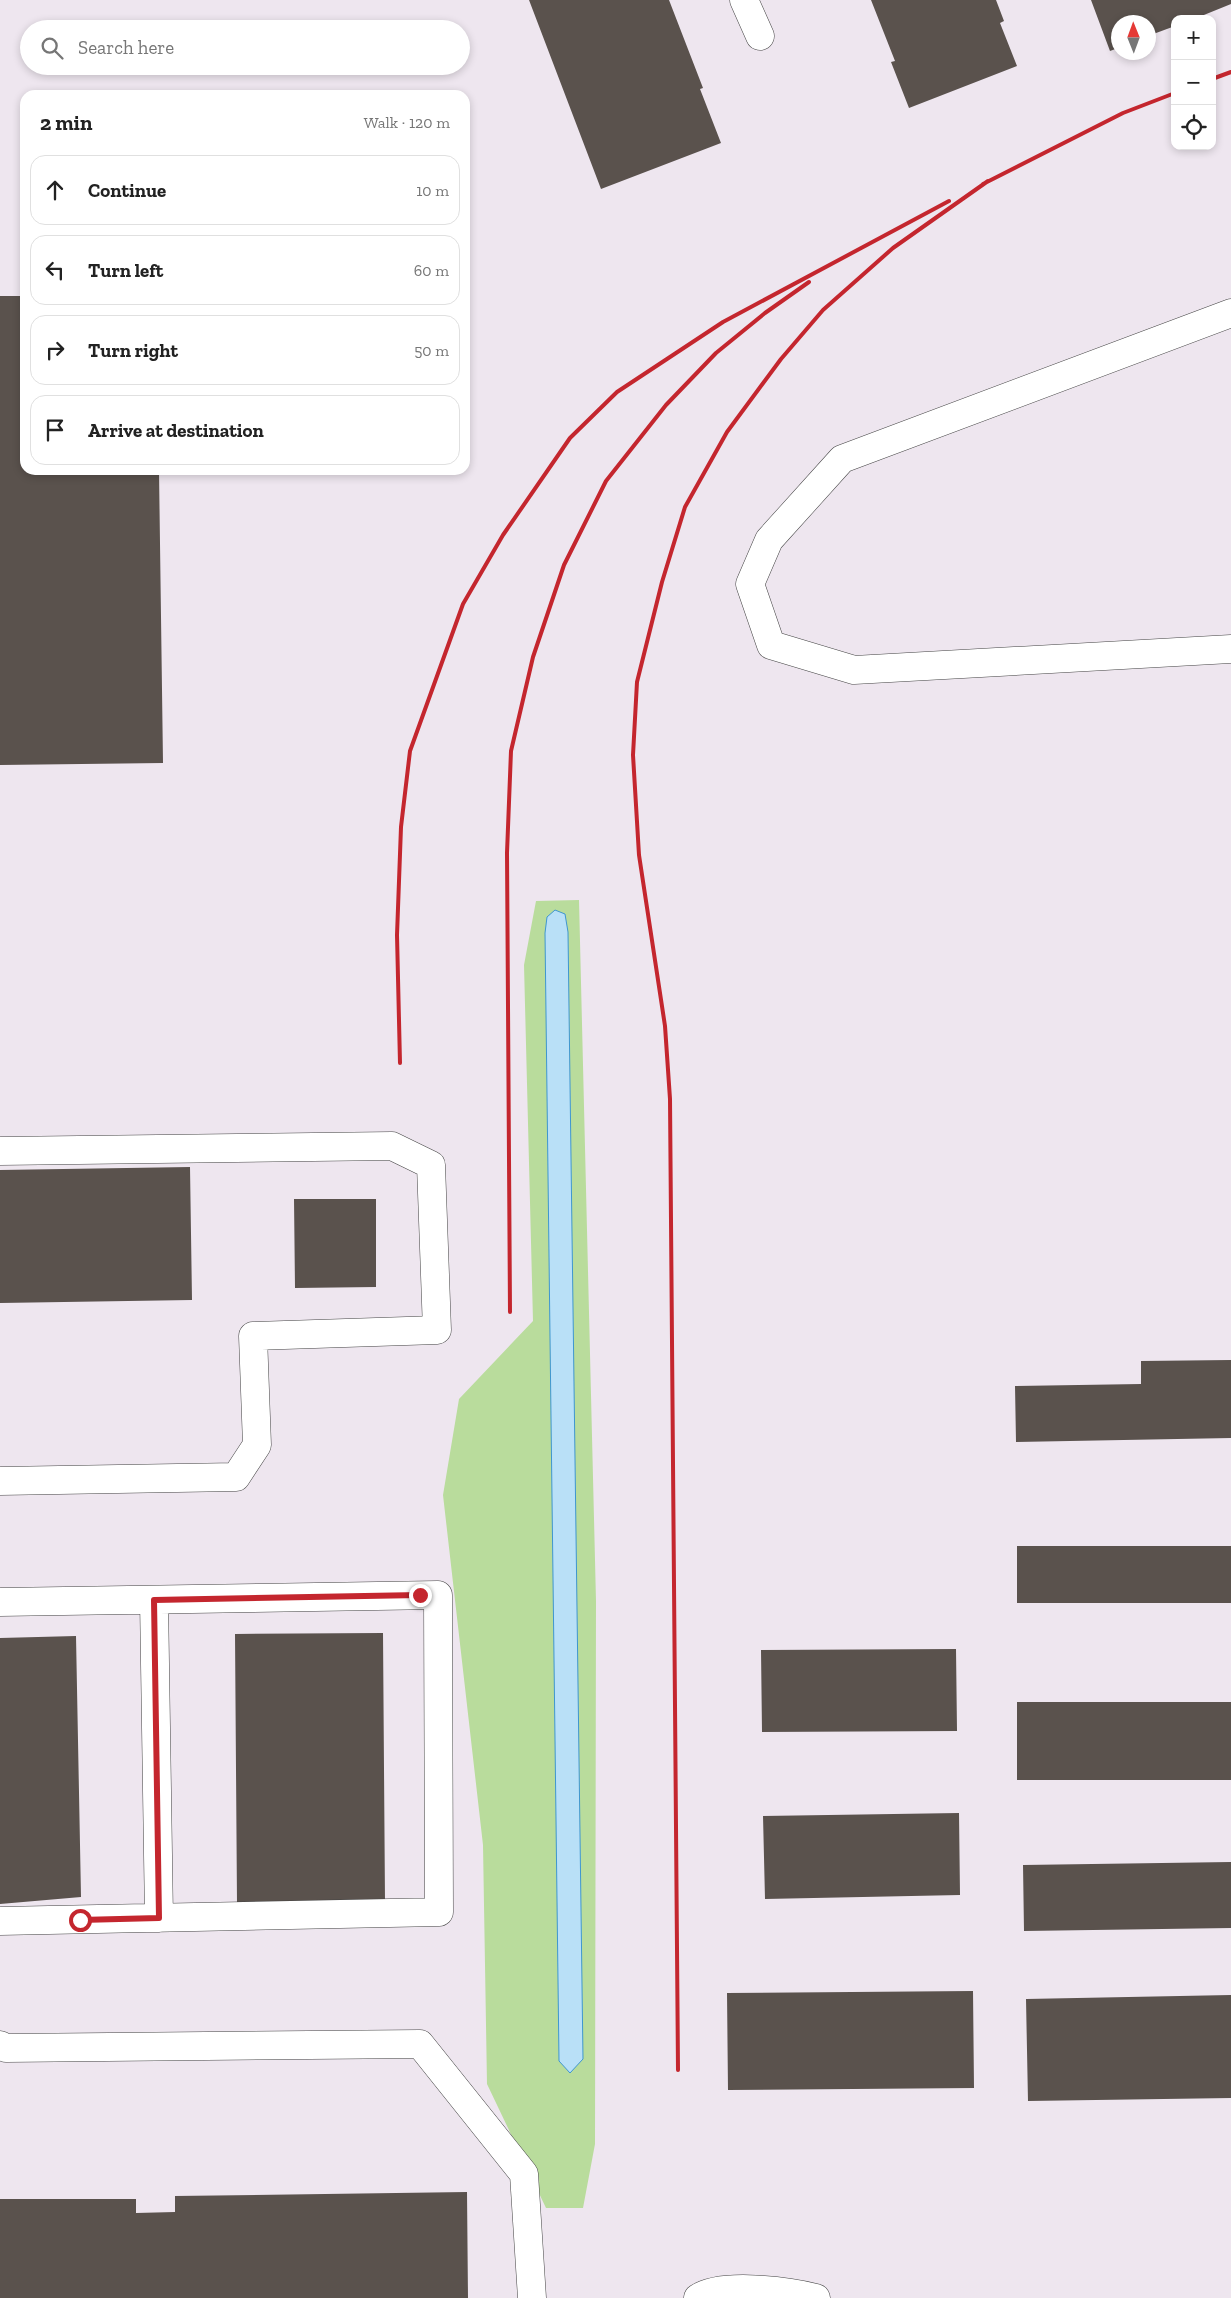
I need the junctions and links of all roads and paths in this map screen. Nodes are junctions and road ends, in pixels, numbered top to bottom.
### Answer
1 (744, 0) edge
2 (760, 36) dead end
3 (1231, 313) edge
4 (1231, 649) edge
5 (0, 1151) edge
6 (0, 1481) edge
7 (154, 1600) junction
8 (0, 1602) edge
9 (159, 1918) junction
10 (0, 1921) edge
11 (0, 2045) edge
12 (532, 2298) edge
13 (698, 2298) edge
14 (816, 2298) edge

1 - 2 lane
3 - 4 lane
5 - 6 lane
7 - 8 lane
7 - 9 lane
7 - 9 lane
9 - 10 lane
11 - 12 lane
13 - 14 lane

